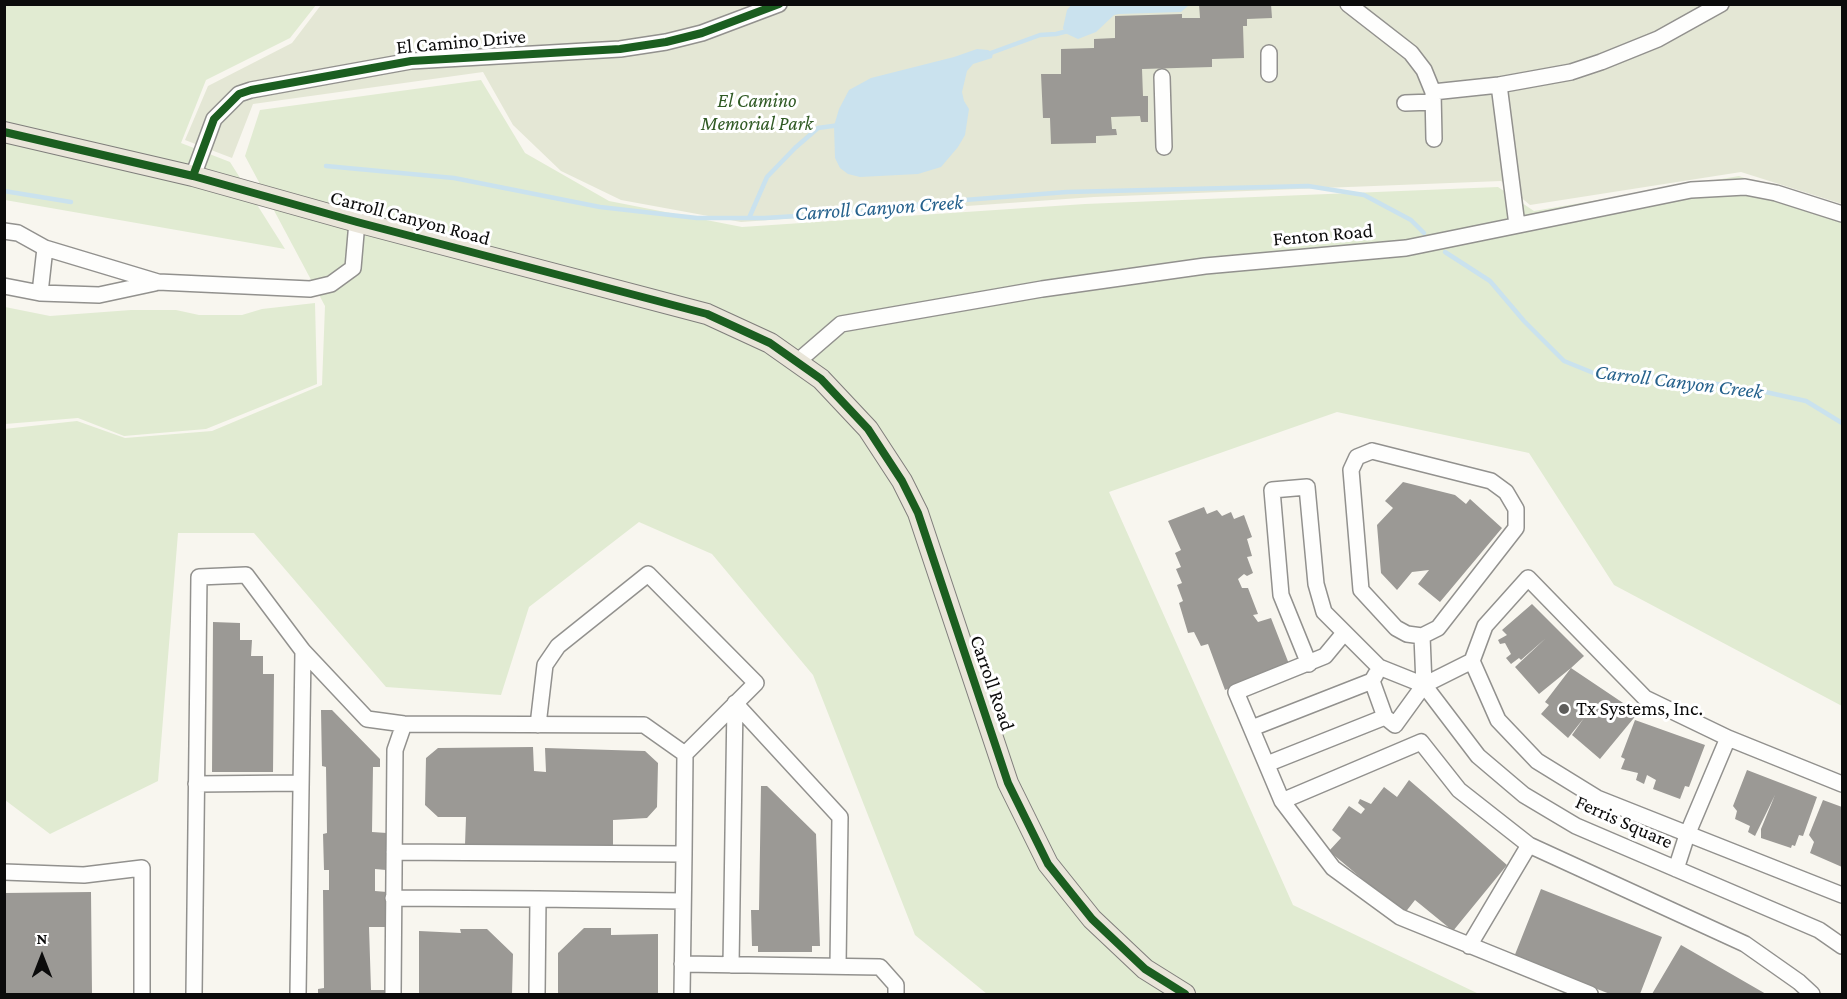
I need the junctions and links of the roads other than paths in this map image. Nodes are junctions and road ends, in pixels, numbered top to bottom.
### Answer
1 (779, 4) edge
2 (1348, 4) edge
3 (1721, 4) edge
4 (1269, 53) dead end
5 (1269, 74) dead end
6 (1162, 77) dead end
7 (1499, 85) junction
8 (1433, 97) junction
9 (1405, 103) dead end
10 (4, 132) edge
11 (1434, 140) dead end
12 (1164, 147) dead end
13 (193, 176) junction
14 (1842, 214) edge
15 (357, 222) junction
16 (1517, 225) junction
17 (4, 231) edge
18 (45, 248) junction
19 (158, 282) junction
20 (4, 286) edge
21 (40, 293) junction
22 (796, 362) junction
23 (1344, 633) junction
24 (1422, 636) junction
25 (303, 651) junction
26 (1473, 661) junction
27 (1309, 664) junction
28 (1376, 674) junction
29 (1424, 685) junction
30 (735, 704) junction
31 (1390, 721) junction
32 (404, 724) junction
33 (538, 725) junction
34 (1252, 728) junction
35 (1728, 738) junction
36 (1405, 750) junction
37 (685, 754) junction
38 (1267, 764) junction
39 (301, 783) junction
40 (196, 784) junction
41 (1842, 784) edge
42 (1282, 801) junction
43 (1688, 835) junction
44 (1529, 845) junction
45 (394, 852) junction
46 (684, 854) junction
47 (1677, 869) junction
48 (4, 872) edge
49 (1842, 895) edge
50 (393, 898) junction
51 (538, 899) junction
52 (683, 901) junction
53 (1469, 946) junction
54 (1842, 946) edge
55 (682, 964) junction
56 (732, 965) junction
57 (838, 966) junction
58 (142, 994) edge
59 (194, 994) edge
60 (298, 994) edge
61 (393, 994) edge
62 (537, 994) edge
63 (682, 994) edge
64 (896, 994) edge
65 (1185, 994) edge
66 (1590, 994) edge
67 (1812, 994) edge

1 - 13 street, El Camino Drive
2 - 8 street
3 - 7 street
4 - 5 street
6 - 12 street
7 - 8 street
7 - 16 street
8 - 9 street
8 - 11 street
10 - 13 main road, Carroll Canyon Road
13 - 15 main road, Carroll Canyon Road
14 - 16 street, Fenton Road
15 - 19 street
15 - 22 main road, Carroll Canyon Road
16 - 22 street, Fenton Road
17 - 18 street
18 - 19 street
18 - 21 street
19 - 21 street
20 - 21 street
22 - 65 main road, Carroll Road
23 - 27 street
23 - 27 street
23 - 28 street
24 - 24 street
24 - 29 street
25 - 32 street
25 - 39 street
25 - 40 street
26 - 29 street
26 - 35 street
26 - 43 street
27 - 34 street
28 - 29 street
28 - 31 street
28 - 34 street
29 - 31 street
29 - 47 street, Ferris Square
30 - 33 street
30 - 37 street
30 - 56 street
30 - 57 street
31 - 36 street
31 - 38 street
32 - 33 street
32 - 45 street
33 - 37 street
34 - 38 street
35 - 41 street
35 - 43 street
36 - 42 street
36 - 44 street
37 - 46 street
38 - 42 street
39 - 40 street
39 - 60 street
40 - 59 street
42 - 53 street
43 - 47 street
43 - 49 street
44 - 53 street
44 - 67 street
45 - 46 street
45 - 50 street
46 - 52 street
47 - 54 street, Ferris Square
48 - 58 street
50 - 51 street
50 - 61 street
51 - 52 street
51 - 62 street
52 - 55 street
53 - 66 street
55 - 56 street
55 - 63 street
56 - 57 street
57 - 64 street

